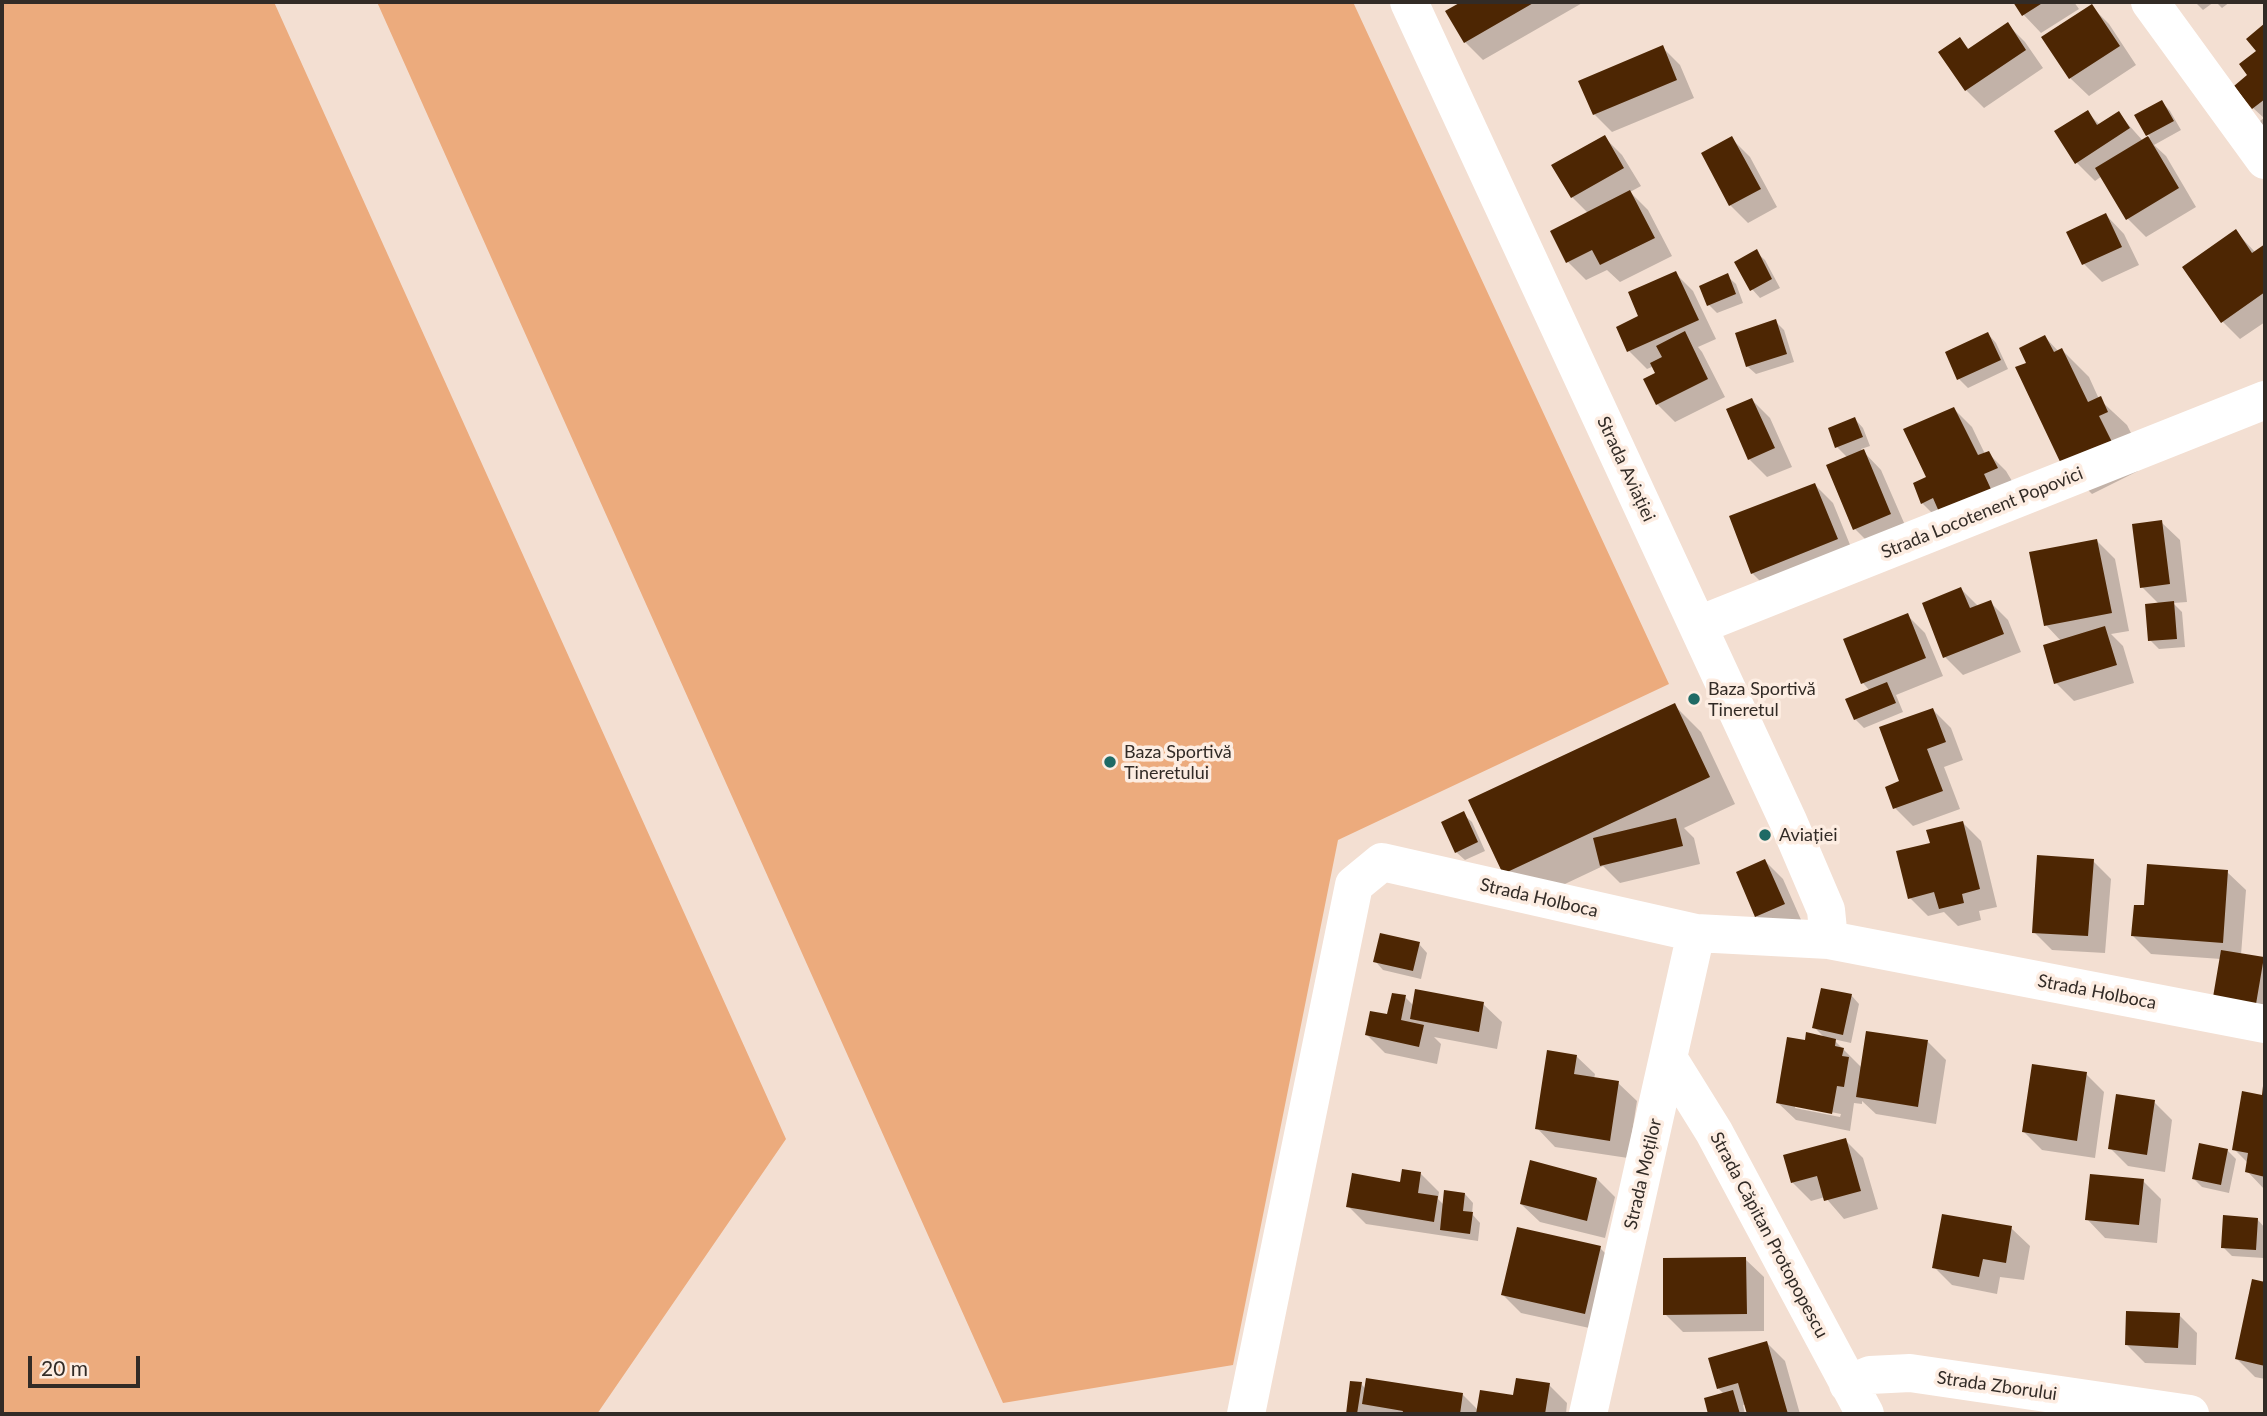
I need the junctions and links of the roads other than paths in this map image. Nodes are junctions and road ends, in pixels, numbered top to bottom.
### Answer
1 (1409, 2) edge
2 (2150, 2) edge
3 (2265, 160) edge
4 (2265, 400) edge
5 (1699, 625) junction
6 (1696, 933) junction
7 (1829, 940) junction
8 (2265, 1024) edge
9 (1668, 1058) junction
10 (1857, 1399) edge
11 (1246, 1414) edge
12 (1588, 1414) edge
13 (2190, 1414) edge

1 - 5 street, Strada Aviației
2 - 3 street
4 - 5 street, Strada Locotenent Popovici
5 - 7 street, Strada Aviației
6 - 7 street, Strada Holboca
6 - 9 street, Strada Moților
6 - 11 street, Strada Holboca
7 - 8 street, Strada Holboca
9 - 10 street, Strada Căpitan Protopopescu
9 - 12 street, Strada Moților
10 - 13 street, Strada Zborului

